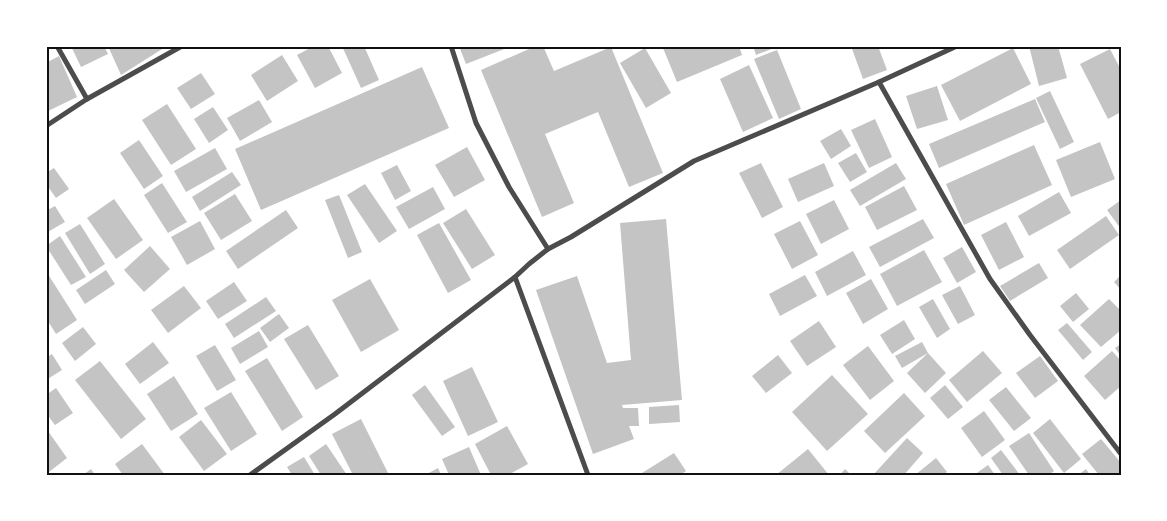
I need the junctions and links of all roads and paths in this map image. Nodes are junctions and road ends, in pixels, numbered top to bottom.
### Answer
1 (57, 46) edge
2 (182, 46) edge
3 (451, 46) edge
4 (957, 46) edge
5 (879, 82) junction
6 (87, 100) junction
7 (46, 126) edge
8 (548, 249) junction
9 (515, 277) junction
10 (1121, 454) edge
11 (250, 475) edge
12 (588, 475) edge

1 - 6 street
2 - 6 street
3 - 8 street
4 - 5 street
5 - 8 street
5 - 10 street
6 - 7 street
8 - 9 street
9 - 11 street
9 - 12 street

